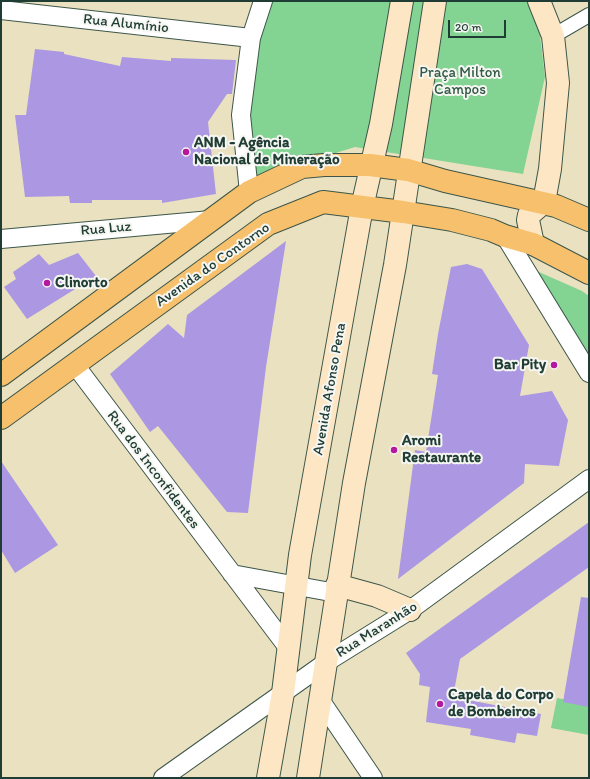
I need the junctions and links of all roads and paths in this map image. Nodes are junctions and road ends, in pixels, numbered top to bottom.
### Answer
1 (263, 1) edge
2 (402, 1) edge
3 (435, 1) edge
4 (539, 1) edge
5 (1, 10) edge
6 (589, 15) edge
7 (553, 36) junction
8 (250, 38) junction
9 (370, 165) junction
10 (408, 170) junction
11 (249, 192) junction
12 (544, 202) junction
13 (362, 206) junction
14 (403, 212) junction
15 (211, 220) junction
16 (589, 220) edge
17 (505, 236) junction
18 (1, 239) edge
19 (533, 244) junction
20 (589, 273) edge
21 (75, 365) junction
22 (589, 373) edge
23 (1, 374) edge
24 (1, 418) edge
25 (589, 480) edge
26 (232, 574) junction
27 (297, 587) junction
28 (337, 589) junction
29 (410, 610) junction
30 (289, 650) junction
31 (328, 661) junction
32 (283, 693) junction
33 (321, 701) junction
34 (164, 778) edge
35 (268, 778) edge
36 (308, 778) edge
37 (373, 778) edge

1 - 8 street
2 - 9 main road, Avenida Afonso Pena
3 - 10 main road
4 - 7 main road
5 - 8 street, Rua Alumínio
6 - 7 street
7 - 12 main road
8 - 11 street
9 - 10 main road
9 - 11 main road
9 - 13 main road, Avenida Afonso Pena
10 - 12 main road
10 - 14 main road
11 - 15 main road
12 - 16 main road
12 - 19 main road
13 - 14 main road, Avenida do Contorno
13 - 21 main road, Avenida do Contorno
13 - 27 main road, Avenida Afonso Pena
14 - 17 main road, Avenida do Contorno
14 - 28 main road
15 - 18 street, Rua Luz
15 - 23 main road
17 - 19 main road, Avenida do Contorno
17 - 22 street
19 - 20 main road, Avenida do Contorno
21 - 24 main road, Avenida do Contorno
21 - 26 street, Rua dos Inconfidentes
25 - 29 street, Rua Maranhão
26 - 27 street
26 - 30 street, Rua dos Inconfidentes
27 - 28 street
27 - 30 main road, Avenida Afonso Pena
28 - 29 main road
28 - 31 main road
29 - 31 street, Rua Maranhão
30 - 32 main road, Avenida Afonso Pena
31 - 32 street, Rua Maranhão
31 - 33 main road
32 - 34 street, Rua Maranhão
32 - 35 main road, Avenida Afonso Pena
33 - 36 main road
33 - 37 street

